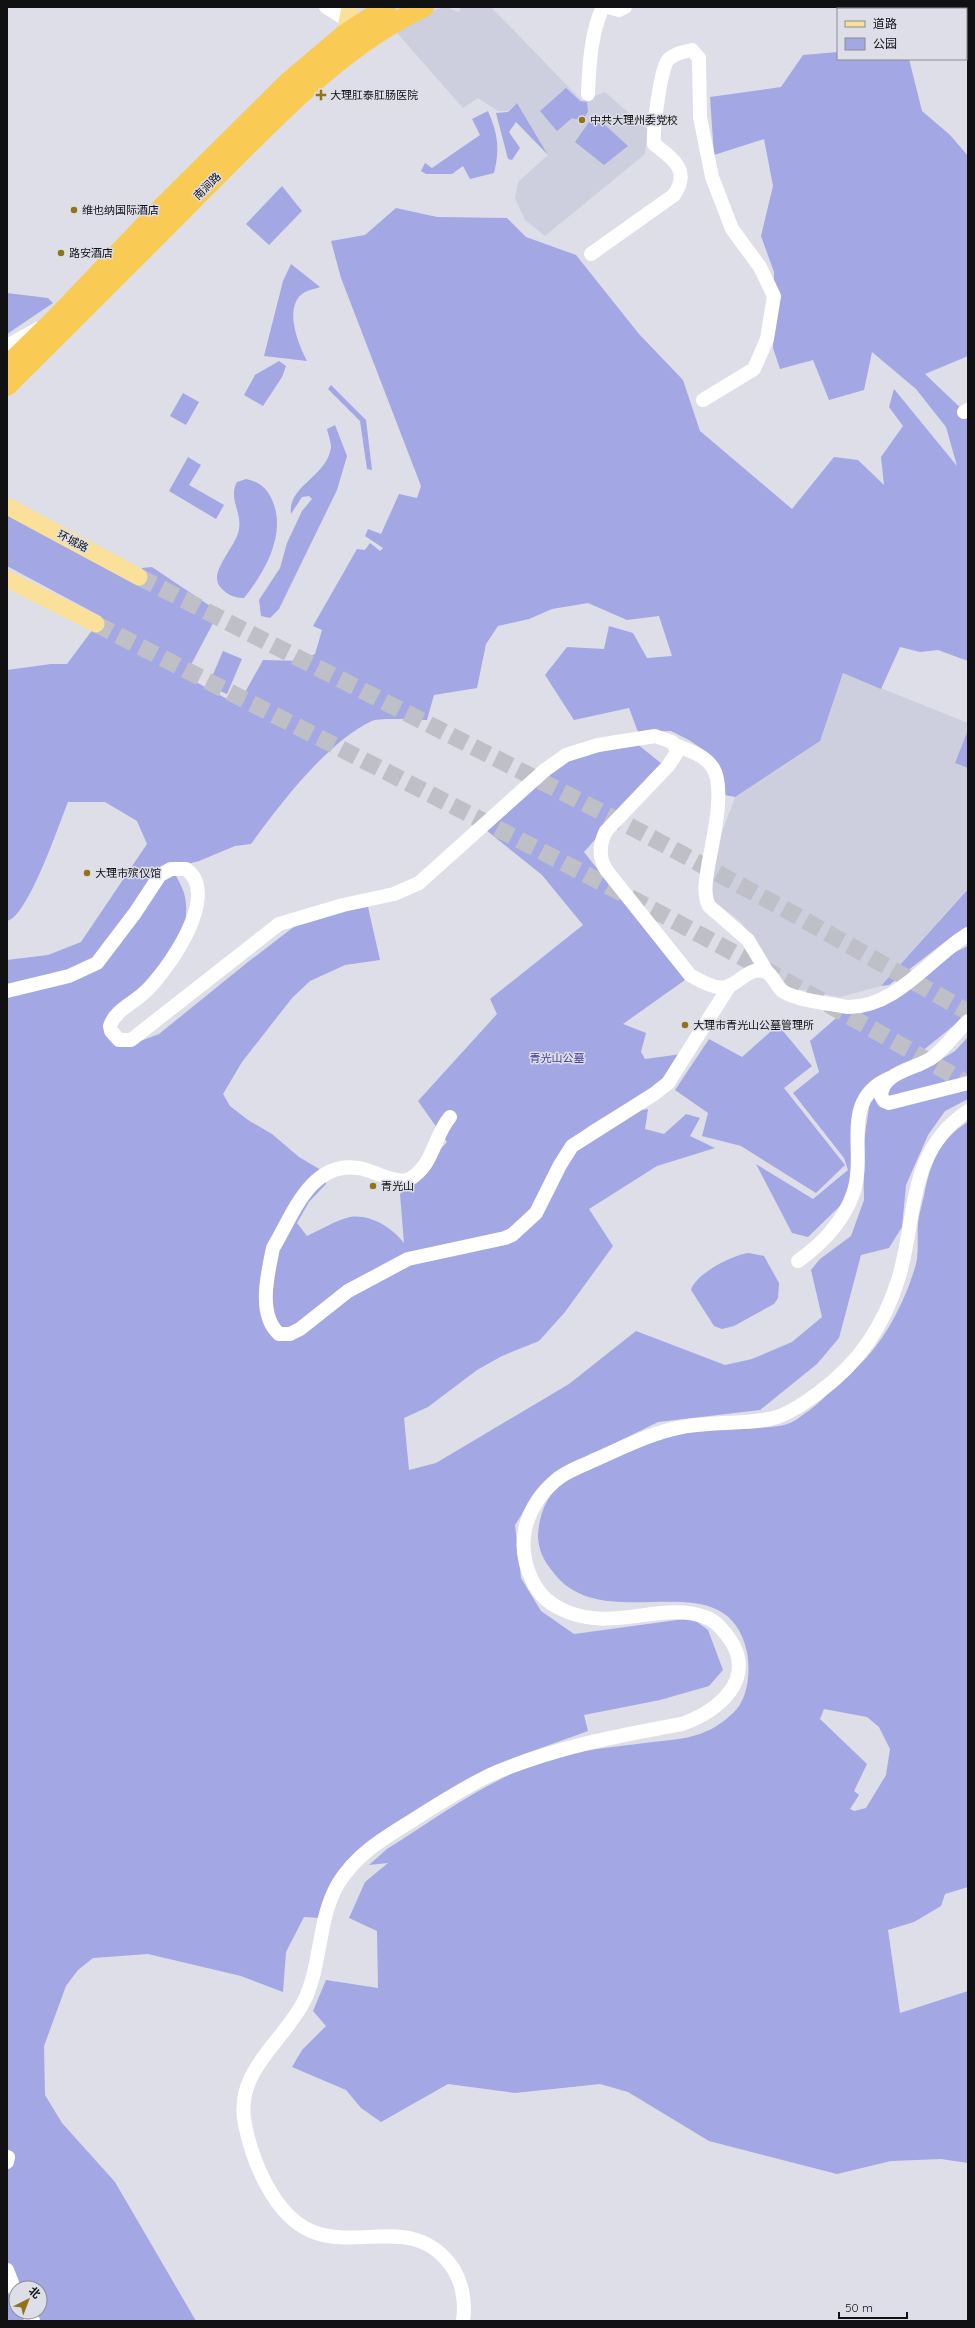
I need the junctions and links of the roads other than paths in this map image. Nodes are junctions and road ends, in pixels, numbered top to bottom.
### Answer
1 (326, 7) edge
2 (386, 7) edge
3 (424, 7) edge
4 (603, 7) edge
5 (608, 7) edge
6 (625, 7) edge
7 (347, 20) edge
8 (588, 94) dead end
9 (590, 254) dead end
10 (10, 357) edge
11 (7, 386) edge
12 (703, 400) dead end
13 (10, 506) edge
14 (139, 576) tunnel mouth
15 (7, 579) edge
16 (96, 624) tunnel mouth
17 (675, 745) junction
18 (968, 934) edge
19 (767, 972) junction
20 (730, 985) junction
21 (7, 991) edge
22 (968, 1021) edge
23 (890, 1078) junction
24 (968, 1083) edge
25 (968, 1111) edge
26 (450, 1117) dead end
27 (798, 1261) dead end
28 (7, 2270) edge
29 (11, 2280) edge
30 (463, 2321) edge

1 - 7 street
2 - 7 highway, 南涧路
3 - 11 highway, 南涧路
4 - 8 street
5 - 6 street
7 - 10 highway, 南涧路
9 - 12 street
13 - 14 main road, 环城路
15 - 16 main road
17 - 19 street
17 - 20 street
17 - 21 street
18 - 19 street
19 - 20 street
20 - 26 street
22 - 23 street
23 - 24 street
23 - 27 street
25 - 30 street
28 - 29 street

